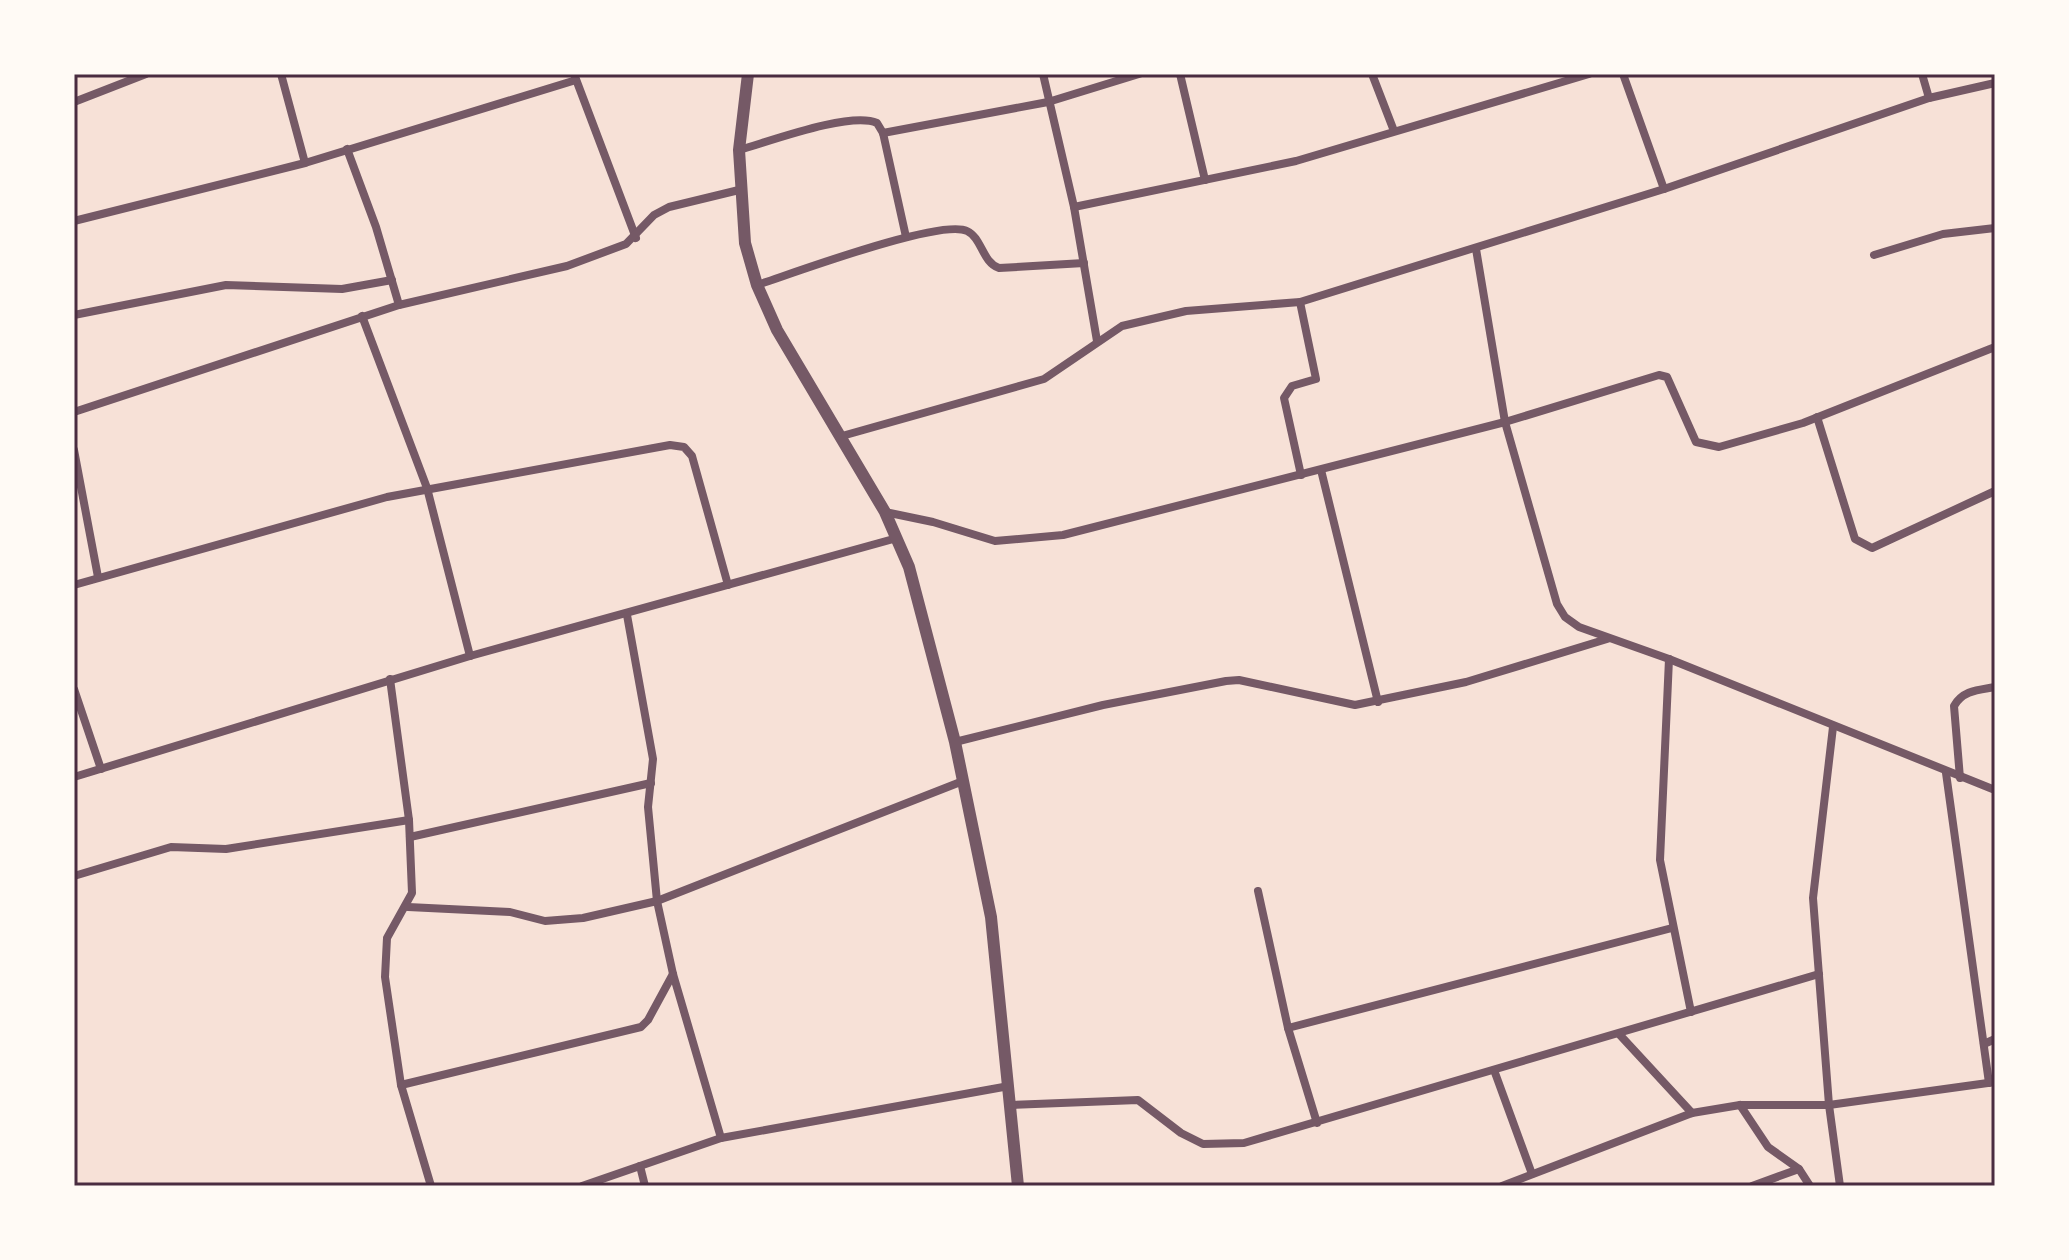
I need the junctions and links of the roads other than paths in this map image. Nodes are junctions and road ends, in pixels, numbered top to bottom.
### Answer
1 (146, 74) edge
2 (281, 74) edge
3 (748, 74) edge
4 (1043, 74) edge
5 (1139, 74) edge
6 (1180, 74) edge
7 (1372, 74) edge
8 (1589, 74) edge
9 (1623, 74) edge
10 (1922, 74) edge
11 (575, 77) edge
12 (1995, 83) edge
13 (1929, 98) junction
14 (74, 102) edge
15 (1048, 102) junction
16 (1394, 131) junction
17 (883, 133) junction
18 (347, 149) junction
19 (739, 150) junction
20 (305, 163) junction
21 (1205, 180) junction
22 (1664, 189) junction
23 (739, 190) junction
24 (1074, 207) junction
25 (74, 221) edge
26 (1995, 228) edge
27 (906, 237) junction
28 (636, 238) junction
29 (1476, 249) junction
30 (1874, 255) dead end
31 (1084, 263) junction
32 (392, 280) junction
33 (757, 285) junction
34 (1300, 302) junction
35 (399, 305) junction
36 (74, 315) edge
37 (362, 316) junction
38 (1097, 341) junction
39 (1995, 347) edge
40 (74, 412) edge
41 (1817, 417) junction
42 (1505, 422) junction
43 (842, 436) junction
44 (74, 450) edge
45 (1321, 470) junction
46 (1301, 475) junction
47 (427, 488) junction
48 (77, 489) edge
49 (1995, 491) edge
50 (885, 512) junction
51 (897, 538) junction
52 (98, 577) junction
53 (74, 585) edge
54 (728, 585) junction
55 (627, 615) junction
56 (1608, 639) junction
57 (470, 656) junction
58 (1669, 659) junction
59 (390, 679) junction
60 (1995, 687) edge
61 (74, 689) edge
62 (1378, 702) junction
63 (1833, 727) junction
64 (955, 742) junction
65 (101, 769) junction
66 (1946, 773) junction
67 (74, 777) edge
68 (1960, 778) junction
69 (963, 781) junction
70 (651, 783) junction
71 (1995, 790) edge
72 (409, 820) junction
73 (410, 837) junction
74 (74, 876) edge
75 (1258, 891) dead end
76 (657, 901) junction
77 (408, 907) junction
78 (1672, 928) junction
79 (673, 974) junction
80 (1819, 974) junction
81 (1691, 1012) junction
82 (1288, 1028) junction
83 (1619, 1034) junction
84 (1995, 1039) edge
85 (1984, 1044) junction
86 (1494, 1070) junction
87 (1992, 1082) edge
88 (401, 1085) junction
89 (1009, 1086) junction
90 (1010, 1105) junction
91 (1740, 1105) junction
92 (1829, 1105) junction
93 (1692, 1113) junction
94 (1317, 1123) junction
95 (721, 1138) junction
96 (640, 1166) junction
97 (1799, 1169) junction
98 (1532, 1174) junction
99 (431, 1186) edge
100 (582, 1186) edge
101 (645, 1186) edge
102 (1018, 1186) edge
103 (1502, 1186) edge
104 (1752, 1186) edge
105 (1810, 1186) edge
106 (1840, 1186) edge

1 - 14 street
2 - 20 street
3 - 19 street
4 - 15 street
5 - 15 street
6 - 21 street
7 - 16 street
8 - 16 street
9 - 22 street
10 - 13 street
11 - 18 street
11 - 28 street
12 - 13 street
13 - 22 street
15 - 17 street
15 - 24 street
16 - 21 street
17 - 19 street
17 - 27 street
18 - 20 street
18 - 32 street
19 - 23 street
20 - 25 street
21 - 24 street
22 - 29 street
23 - 28 street
23 - 33 street
24 - 31 street
26 - 30 street
27 - 31 street
27 - 33 street
28 - 35 street
29 - 34 street
29 - 42 street
31 - 38 street
32 - 35 street
32 - 36 street
33 - 43 street
34 - 38 street
34 - 46 street
35 - 37 street
37 - 40 street
37 - 47 street
38 - 43 street
39 - 41 street
41 - 42 street
41 - 49 street
42 - 45 street
42 - 56 street
43 - 50 street
44 - 48 street
45 - 46 street
45 - 62 street
46 - 50 street
47 - 52 street
47 - 54 street
47 - 57 street
48 - 52 street
50 - 51 street
51 - 54 street
51 - 64 street
52 - 53 street
54 - 55 street
55 - 57 street
55 - 70 street
56 - 58 street
56 - 62 street
57 - 59 street
58 - 63 street
58 - 78 street
59 - 65 street
59 - 72 street
60 - 68 street
61 - 65 street
62 - 64 street
63 - 66 street
63 - 80 street
64 - 69 street
65 - 67 street
66 - 68 street
66 - 85 street
68 - 71 street
69 - 76 street
69 - 89 street
70 - 73 street
70 - 76 street
72 - 73 street
72 - 74 street
73 - 77 street
75 - 82 street
76 - 77 street
76 - 79 street
77 - 88 street
78 - 81 street
78 - 82 street
79 - 88 street
79 - 95 street
80 - 81 street
80 - 92 street
81 - 83 street
82 - 94 street
83 - 86 street
83 - 93 street
84 - 85 street
85 - 87 street
86 - 94 street
86 - 98 street
87 - 92 street
88 - 99 street
89 - 90 street
89 - 95 street
90 - 94 street
90 - 102 street
91 - 92 street
91 - 93 street
91 - 97 street
92 - 106 street
93 - 98 street
95 - 96 street
96 - 100 street
96 - 101 street
97 - 104 street
97 - 105 street
98 - 103 street

